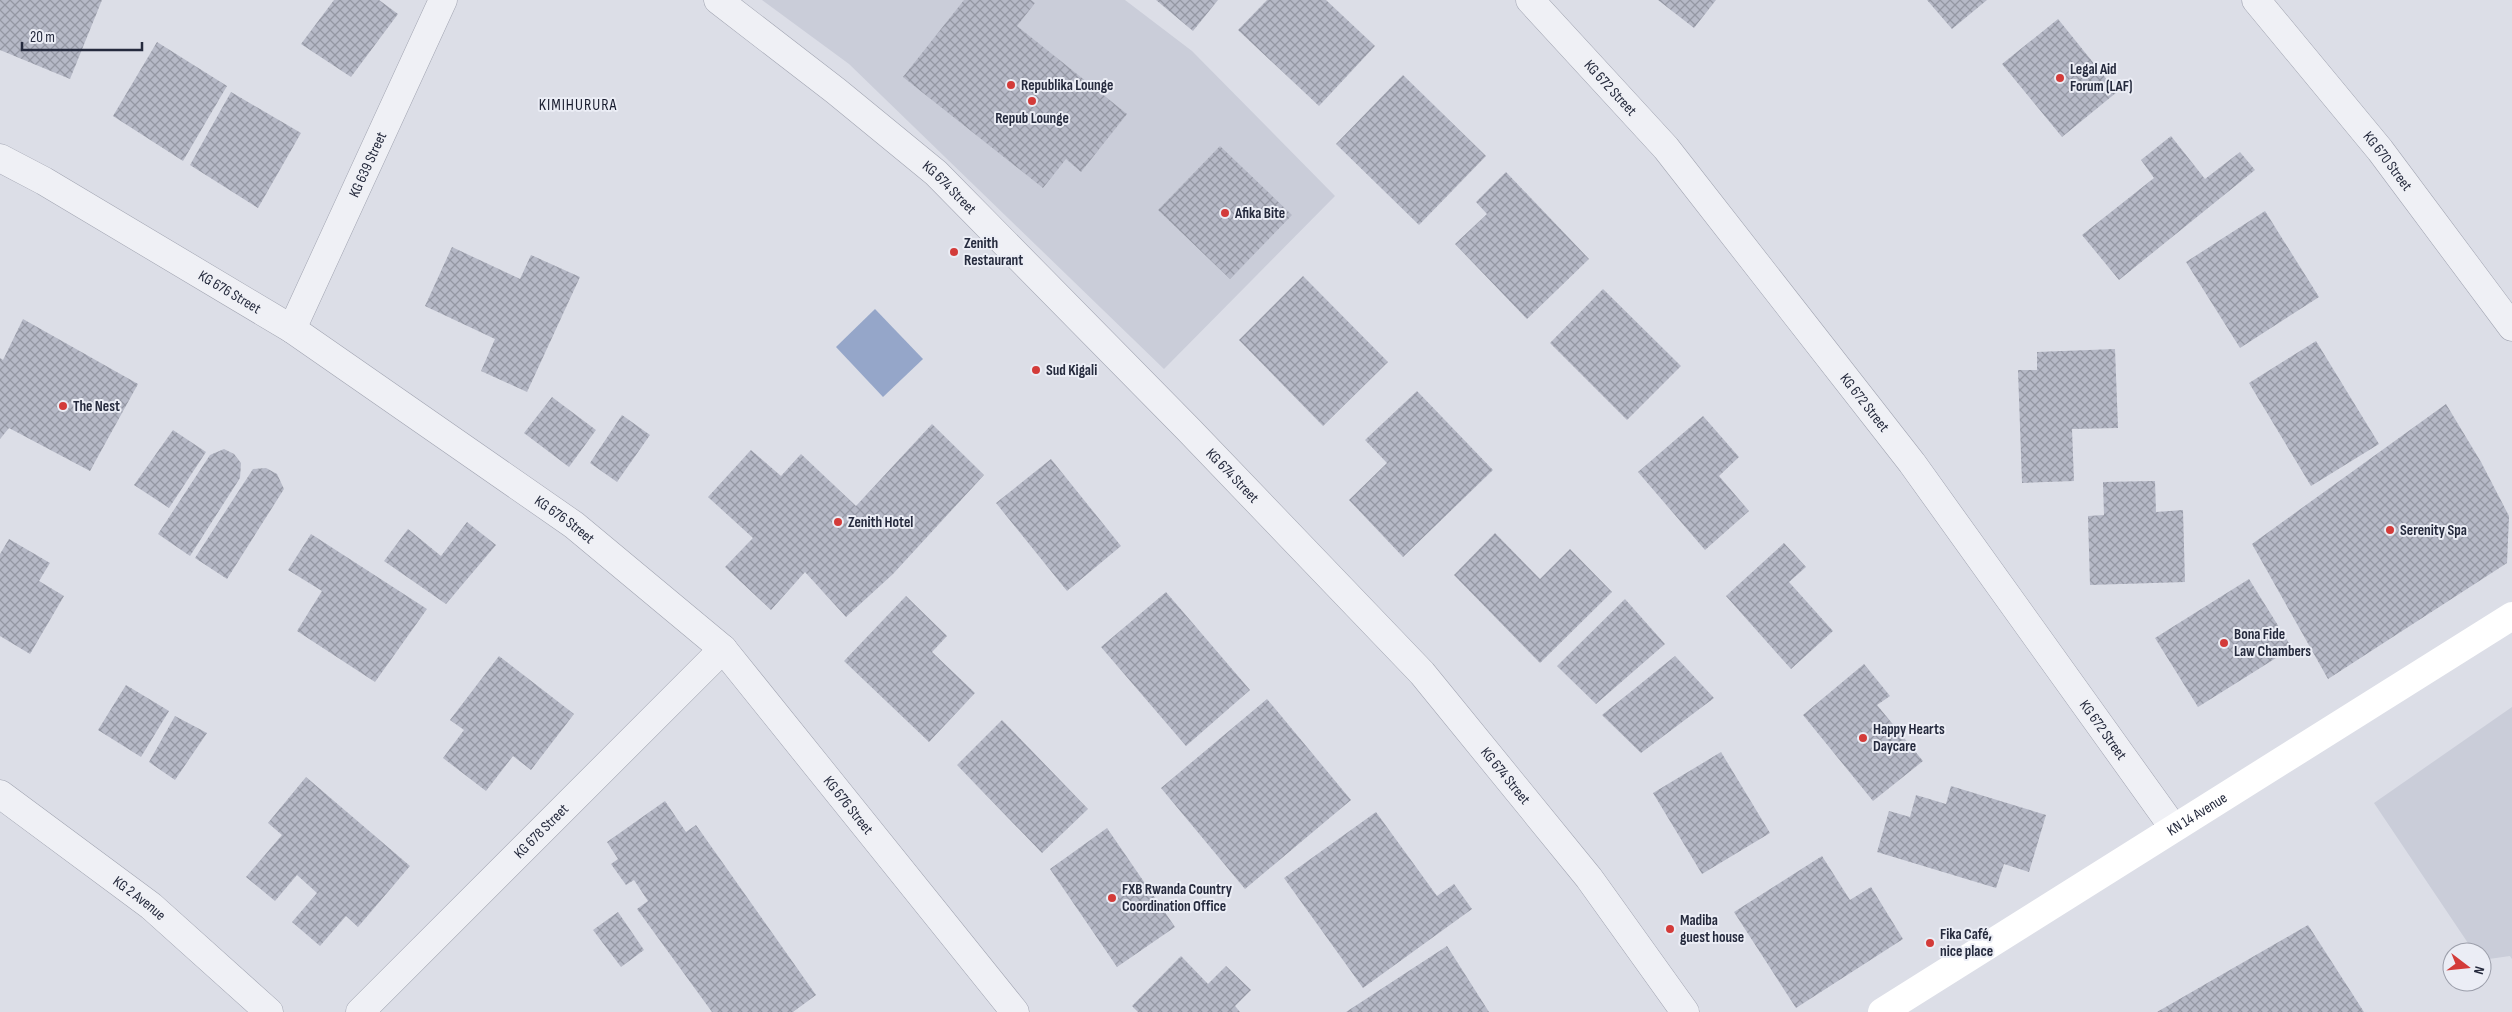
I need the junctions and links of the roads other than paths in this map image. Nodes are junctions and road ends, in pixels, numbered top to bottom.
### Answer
1 (443, 0) edge
2 (718, 0) edge
3 (1530, 0) edge
4 (2256, 0) edge
5 (0, 158) edge
6 (2512, 327) edge
7 (292, 329) junction
8 (2512, 616) edge
9 (723, 649) junction
10 (0, 794) edge
11 (2173, 827) junction
12 (270, 1012) edge
13 (360, 1012) edge
14 (1015, 1012) edge
15 (1684, 1012) edge
16 (1882, 1012) edge

1 - 7 street, KG 639 Street
2 - 15 street, KG 674 Street
3 - 11 street, KG 672 Street
4 - 6 street, KG 670 Street
5 - 7 street, KG 676 Street
7 - 9 street, KG 676 Street
8 - 11 main road, KN 14 Avenue
9 - 13 street, KG 678 Street
9 - 14 street, KG 676 Street
10 - 12 street, KG 2 Avenue
11 - 16 main road, KN 14 Avenue

